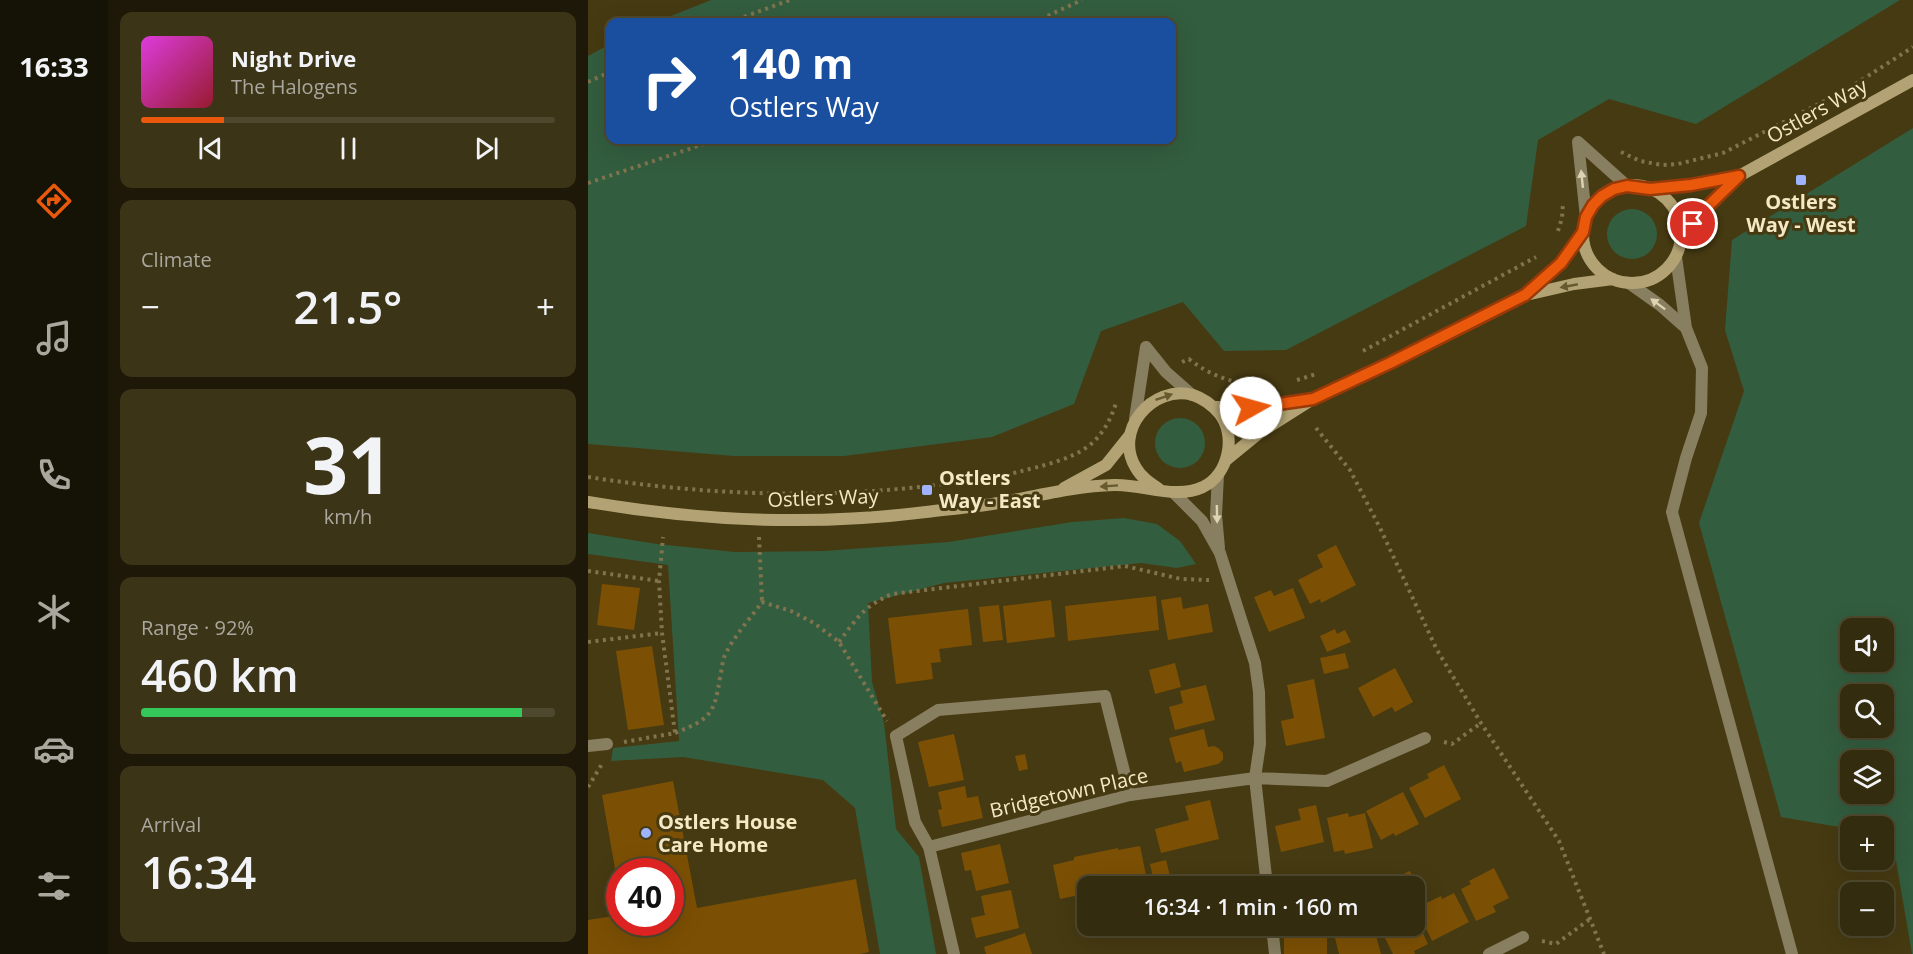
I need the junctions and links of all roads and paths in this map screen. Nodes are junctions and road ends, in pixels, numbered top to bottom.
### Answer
1 (790, 0) edge
2 (1082, 0) edge
3 (741, 18) edge
4 (1043, 18) edge
5 (1913, 47) edge
6 (606, 74) edge
7 (1913, 80) edge
8 (588, 82) edge
9 (704, 144) edge
10 (1605, 167) junction
11 (1739, 176) junction
12 (588, 183) edge
13 (1627, 186) junction
14 (1650, 189) junction
15 (1563, 198) dead end
16 (1586, 217) junction
17 (1583, 232) junction
18 (1552, 239) dead end
19 (1680, 240) junction
20 (1540, 252) dead end
21 (1676, 257) junction
22 (1613, 279) junction
23 (1629, 283) junction
24 (1525, 295) junction
25 (1686, 328) junction
26 (1356, 355) dead end
27 (1326, 370) dead end
28 (1166, 372) junction
29 (1288, 381) dead end
30 (1260, 385) dead end
31 (1192, 395) junction
32 (1313, 399) junction
33 (1116, 402) dead end
34 (1213, 407) junction
35 (1135, 419) junction
36 (1316, 428) dead end
37 (1130, 435) junction
38 (1226, 460) junction
39 (1218, 474) junction
40 (588, 477) edge
41 (1159, 489) junction
42 (1058, 491) junction
43 (1174, 493) junction
44 (761, 494) junction
45 (588, 501) edge
46 (759, 520) junction
47 (663, 537) dead end
48 (1220, 553) junction
49 (588, 571) edge
50 (1228, 578) junction
51 (658, 581) junction
52 (762, 602) junction
53 (662, 633) junction
54 (588, 642) edge
55 (839, 642) junction
56 (1481, 723) junction
57 (675, 733) junction
58 (896, 736) junction
59 (1425, 738) joint
60 (607, 744) joint
61 (588, 746) edge
62 (1255, 778) junction
63 (1130, 795) junction
64 (929, 848) junction
65 (1266, 876) edge
66 (1590, 919) junction
67 (1273, 936) edge
68 (1523, 937) joint
69 (954, 954) edge
70 (1275, 954) edge
71 (1489, 954) edge
72 (1604, 954) edge
73 (1792, 954) edge

1 - 3 path
2 - 4 path
5 - 10 path
6 - 8 path
7 - 11 street, Ostlers Way
9 - 12 path
10 - 13 street
16 -> 10 street
11 - 14 street, Ostlers Way
11 - 19 street, Ostlers Way
13 - 14 street, Ostlers Way
13 - 16 street, Ostlers Way
14 - 19 street, Ostlers Way
15 - 18 path
16 - 17 street, Ostlers Way
17 - 22 street, Ostlers Way
17 - 24 street, Ostlers Way
19 - 21 street, Ostlers Way
20 - 26 path
21 - 23 street, Ostlers Way
21 - 25 street
22 - 23 street, Ostlers Way
22 -> 24 street, Ostlers Way
25 -> 23 street
24 - 32 street, Ostlers Way
25 - 73 street
27 - 29 path
28 - 30 path
28 - 31 street
28 - 35 street
31 - 34 street, Ostlers Way
35 -> 31 street
32 - 34 street, Ostlers Way
32 - 38 street, Ostlers Way
33 - 44 path
34 - 38 street, Ostlers Way
35 - 37 street, Ostlers Way
36 - 56 path
37 - 41 street, Ostlers Way
37 - 42 street, Ostlers Way
38 - 39 street, Ostlers Way
39 - 43 street, Ostlers Way
39 -> 48 street
40 - 44 path
41 -> 42 street, Ostlers Way
41 - 43 street, Ostlers Way
42 - 46 street, Ostlers Way
43 - 48 street
44 - 46 path
45 - 46 street, Ostlers Way
46 - 52 path
47 - 51 path
48 - 50 street
49 - 51 path
50 - 55 path
50 - 62 street
51 - 53 path
52 - 55 path
52 - 57 path
53 - 54 path
53 - 57 path
55 - 58 path
56 - 59 path
56 - 66 path
57 - 60 path
58 - 63 street
58 - 64 street
59 - 62 street, Bridgetown Place
60 - 61 street
62 - 63 street, Bridgetown Place
62 - 65 street
63 - 64 street, Bridgetown Place
64 - 69 street
66 - 68 path
66 - 72 path
67 - 70 street
68 - 71 street

